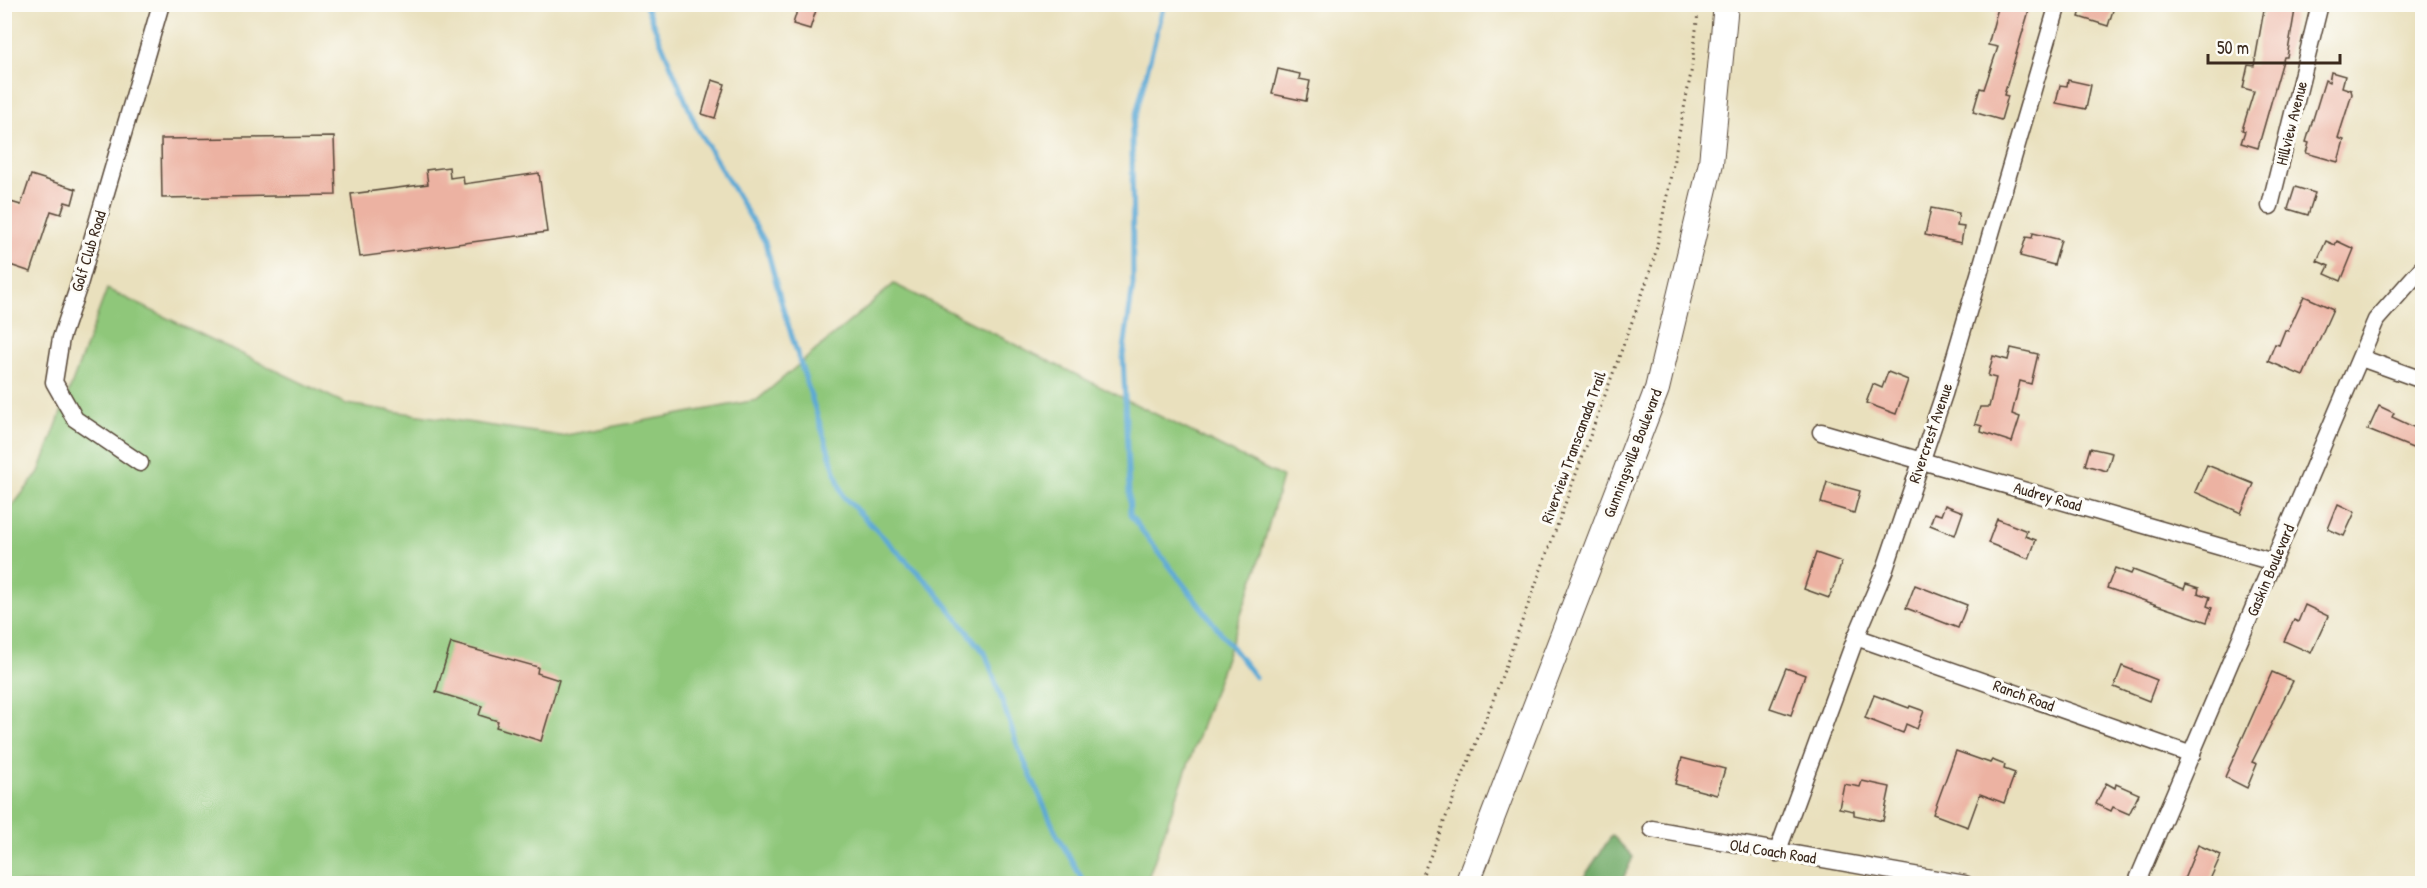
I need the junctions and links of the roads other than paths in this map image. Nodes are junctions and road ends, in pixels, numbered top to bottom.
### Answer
1 (161, 4) edge
2 (1726, 4) edge
3 (2058, 4) edge
4 (2320, 4) edge
5 (2270, 206) dead end
6 (2422, 268) edge
7 (2361, 358) junction
8 (2422, 380) edge
9 (1821, 432) dead end
10 (1921, 459) junction
11 (140, 463) dead end
12 (2273, 562) junction
13 (1856, 637) junction
14 (2192, 755) junction
15 (1652, 829) dead end
16 (1777, 853) junction
17 (1467, 884) edge
18 (1965, 884) edge
19 (2136, 884) edge

1 - 11 street, Golf Club Road
2 - 17 main road, Gunningsville Boulevard
3 - 10 street, Rivercrest Avenue
4 - 5 street, Hillview Avenue
6 - 7 street, Gaskin Boulevard
7 - 8 street
7 - 12 street, Gaskin Boulevard
9 - 10 street, Audrey Road
10 - 12 street, Audrey Road
10 - 13 street, Rivercrest Avenue
12 - 14 street, Gaskin Boulevard
13 - 14 street, Ranch Road
13 - 16 street, Rivercrest Avenue
14 - 19 street, Gaskin Boulevard
15 - 16 street, Old Coach Road
16 - 18 street, Old Coach Road

